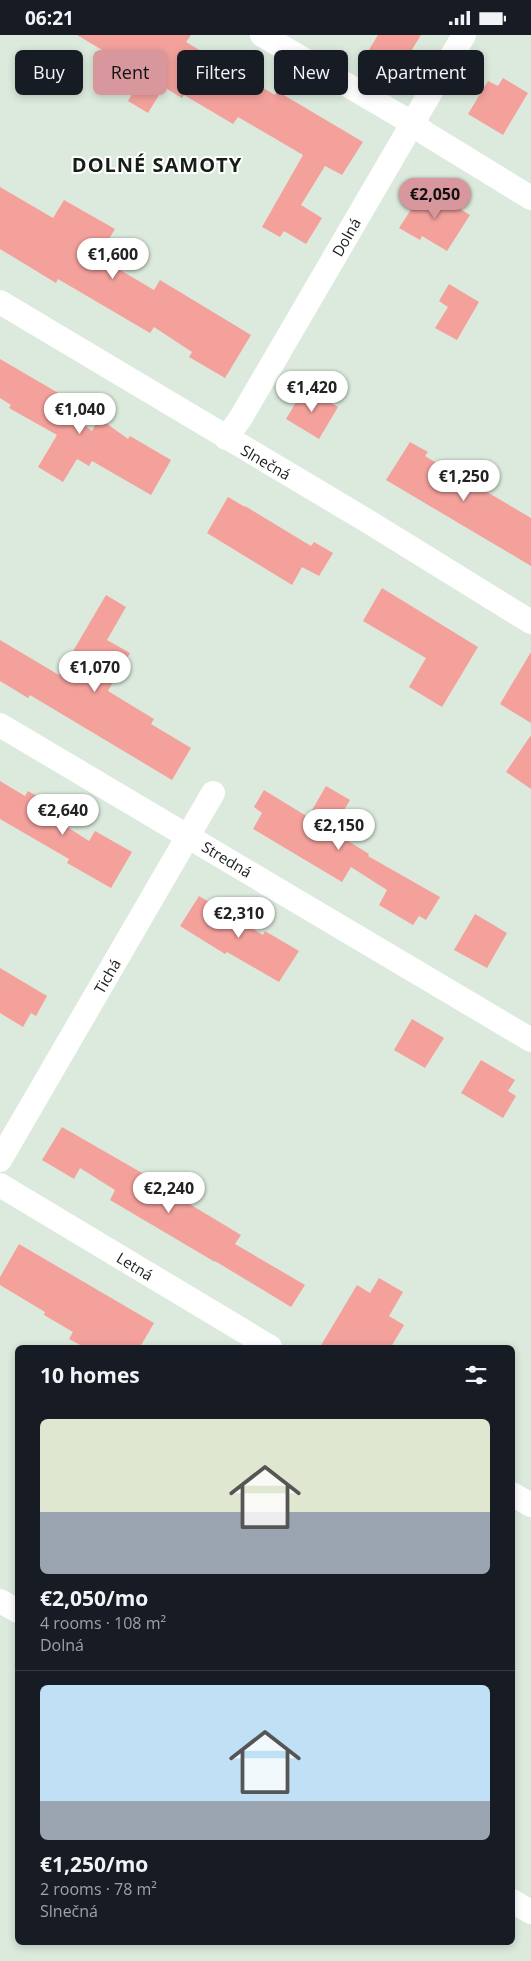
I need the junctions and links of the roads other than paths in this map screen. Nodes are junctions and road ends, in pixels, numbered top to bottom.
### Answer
1 (262, 35) edge
2 (464, 35) edge
3 (412, 123) junction
4 (531, 197) edge
5 (0, 302) edge
6 (226, 438) junction
7 (531, 623) edge
8 (0, 725) edge
9 (213, 793) dead end
10 (188, 836) junction
11 (531, 1040) edge
12 (0, 1160) edge
13 (0, 1185) edge
14 (267, 1345) edge
15 (515, 1495) edge
16 (531, 1505) edge
17 (0, 1601) edge
18 (15, 1609) edge
19 (515, 1903) edge
20 (531, 1912) edge

1 - 3 street
2 - 3 street, Dolná
3 - 4 street
3 - 6 street, Dolná
5 - 6 street, Slnečná
6 - 7 street, Slnečná
8 - 10 street, Stredná
9 - 10 street, Tichá
10 - 11 street, Stredná
10 - 12 street, Tichá
13 - 14 street, Letná
15 - 16 street
17 - 18 street
19 - 20 street

